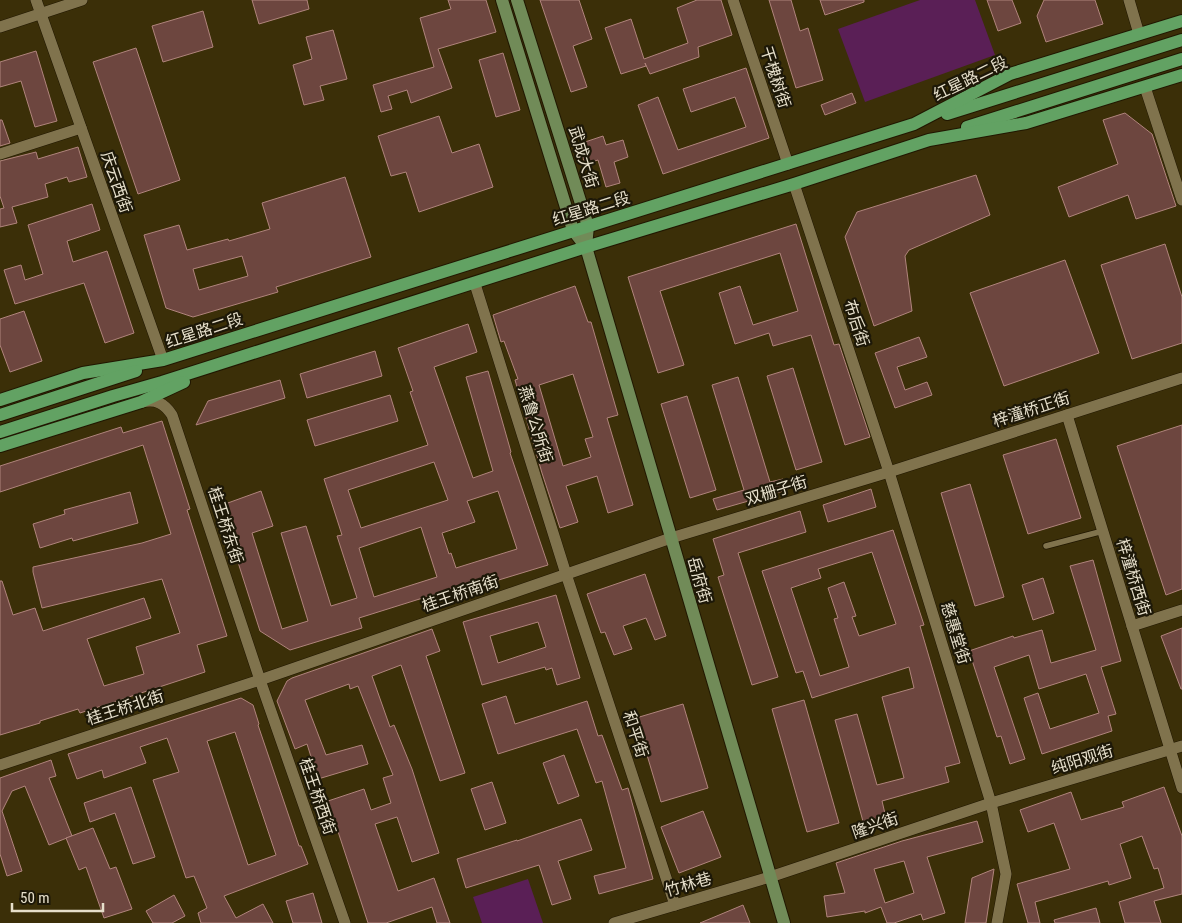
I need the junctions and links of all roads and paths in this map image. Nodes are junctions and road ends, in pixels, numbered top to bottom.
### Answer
1 (36, 0) edge
2 (82, 0) edge
3 (502, 0) edge
4 (518, 0) edge
5 (733, 0) edge
6 (1129, 0) edge
7 (41, 14) junction
8 (1182, 21) edge
9 (0, 27) edge
10 (1139, 34) junction
11 (1182, 40) edge
12 (1182, 59) edge
13 (1182, 76) edge
14 (1145, 87) junction
15 (914, 124) junction
16 (81, 128) junction
17 (929, 140) junction
18 (0, 154) edge
19 (788, 164) junction
20 (794, 184) junction
21 (1182, 200) edge
22 (588, 226) junction
23 (573, 230) junction
24 (586, 247) junction
25 (475, 284) junction
26 (235, 359) junction
27 (163, 360) junction
28 (1182, 378) edge
29 (0, 400) edge
30 (142, 402) junction
31 (0, 415) edge
32 (1067, 415) junction
33 (0, 432) edge
34 (0, 446) edge
35 (890, 472) junction
36 (1103, 531) junction
37 (671, 538) junction
38 (1046, 546) dead end
39 (566, 574) junction
40 (1182, 610) edge
41 (1132, 626) junction
42 (260, 680) junction
43 (1182, 746) edge
44 (1170, 750) junction
45 (0, 765) edge
46 (1182, 788) edge
47 (991, 803) junction
48 (770, 877) junction
49 (674, 905) junction
50 (345, 923) edge
51 (614, 923) edge
52 (784, 923) edge
53 (998, 923) edge

1 - 7 street, 庆云西街
2 - 7 street
3 - 23 street, 武成大街
4 - 22 street, 武成大街
5 - 19 street, 干槐树街
6 - 10 street
7 - 9 street
7 - 16 street, 庆云西街
8 - 10 main road, 红星路二段
10 - 15 main road, 红星路二段
11 - 15 main road
12 - 17 main road
13 - 14 main road
14 - 17 main road
14 - 21 street
15 - 19 main road, 红星路二段
16 - 18 street
16 - 27 street, 庆云西街
17 - 20 main road
19 - 22 main road, 红星路二段
20 - 24 main road
20 - 35 street, 布后街
22 - 23 main road, 红星路二段
22 - 24 street, 武成大街
23 - 24 street, 武成大街
23 - 27 main road, 红星路二段
24 - 25 main road
24 - 37 street, 岳府街
25 - 26 main road
25 - 39 street, 燕鲁公所街
26 - 30 main road
26 - 33 main road
27 - 29 main road, 红星路二段
27 - 31 main road
28 - 32 street, 梓潼桥正街
30 - 34 main road
30 - 42 street, 桂王桥东街
32 - 35 street, 梓潼桥正街
32 - 36 street, 梓潼桥西街
35 - 37 street, 双栅子街
35 - 47 street, 慈惠堂街
36 - 38 lane
36 - 41 street, 梓潼桥西街
37 - 39 street, 桂王桥南街
37 - 48 street, 岳府街
39 - 42 street, 桂王桥南街
39 - 49 street, 和平街
40 - 41 street
41 - 44 street, 梓潼桥西街
42 - 45 street, 桂王桥北街
42 - 50 street, 桂王桥西街
43 - 44 street, 纯阳观街
44 - 46 street, 梓潼桥西街
44 - 47 street, 纯阳观街
47 - 48 street, 隆兴街
47 - 53 street, 慈惠堂街
48 - 49 street, 竹林巷
48 - 52 street, 岳府街
49 - 51 street, 竹林巷

